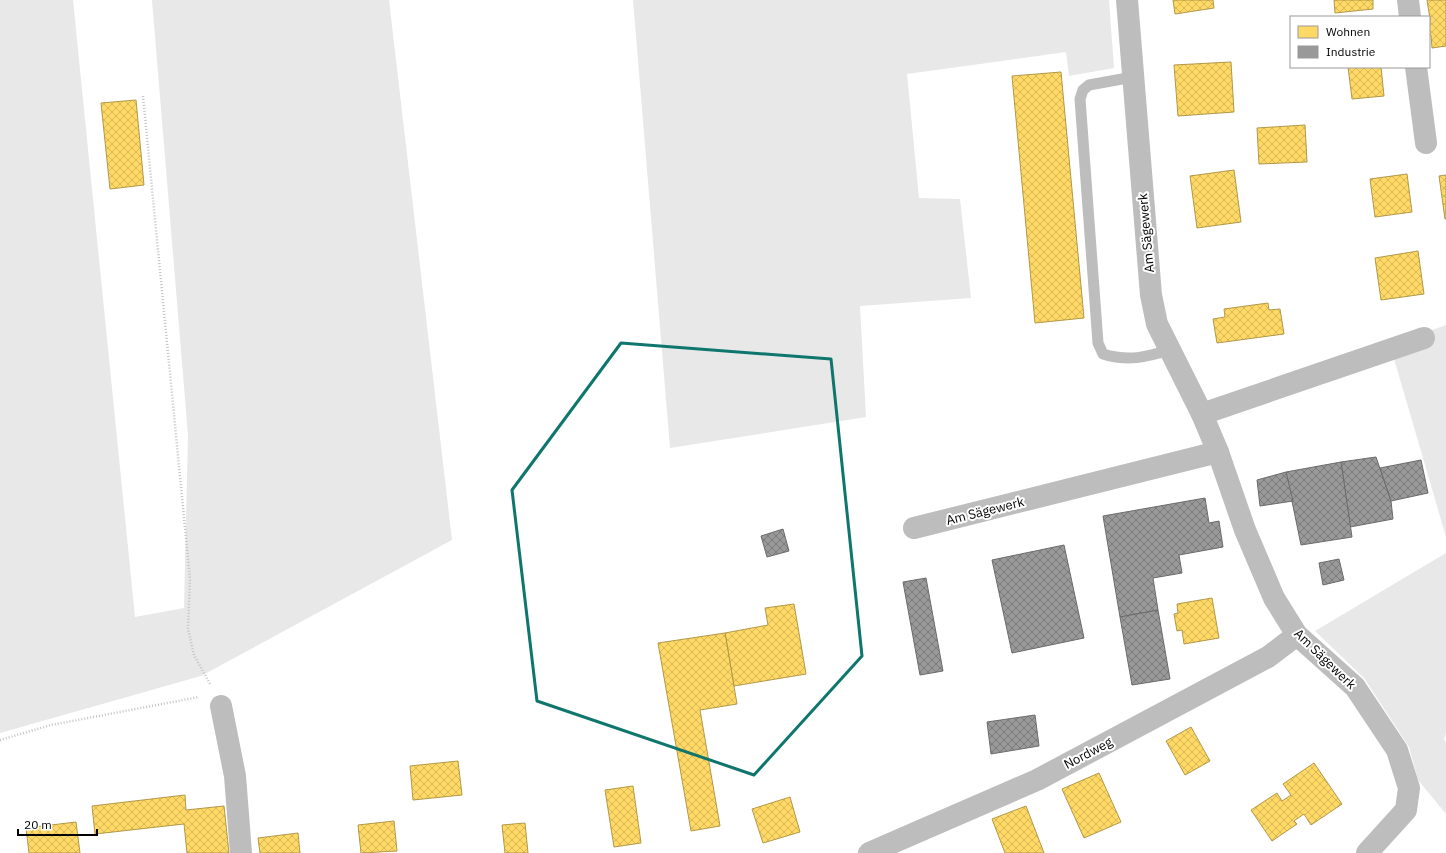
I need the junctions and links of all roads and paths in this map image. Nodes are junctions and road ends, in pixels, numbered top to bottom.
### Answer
1 (1127, 0) edge
2 (1408, 0) edge
3 (1410, 16) edge
4 (1416, 68) edge
5 (1133, 77) junction
6 (144, 96) dead end
7 (1426, 144) dead end
8 (1424, 338) dead end
9 (1170, 350) junction
10 (1202, 414) junction
11 (1218, 452) junction
12 (914, 528) dead end
13 (1297, 635) junction
14 (200, 697) dead end
15 (216, 697) joint
16 (0, 740) edge
17 (240, 853) edge
18 (869, 853) edge
19 (1367, 853) edge

1 - 5 street, Am Sägewerk
2 - 3 street
4 - 7 street
5 - 9 street, Am Sägewerk
5 - 9 lane
6 - 15 path
8 - 10 street
9 - 10 street, Am Sägewerk
10 - 11 street, Am Sägewerk
11 - 12 street, Am Sägewerk
11 - 13 street, Am Sägewerk
13 - 18 street, Nordweg
13 - 19 street, Am Sägewerk
14 - 16 path
15 - 17 street

